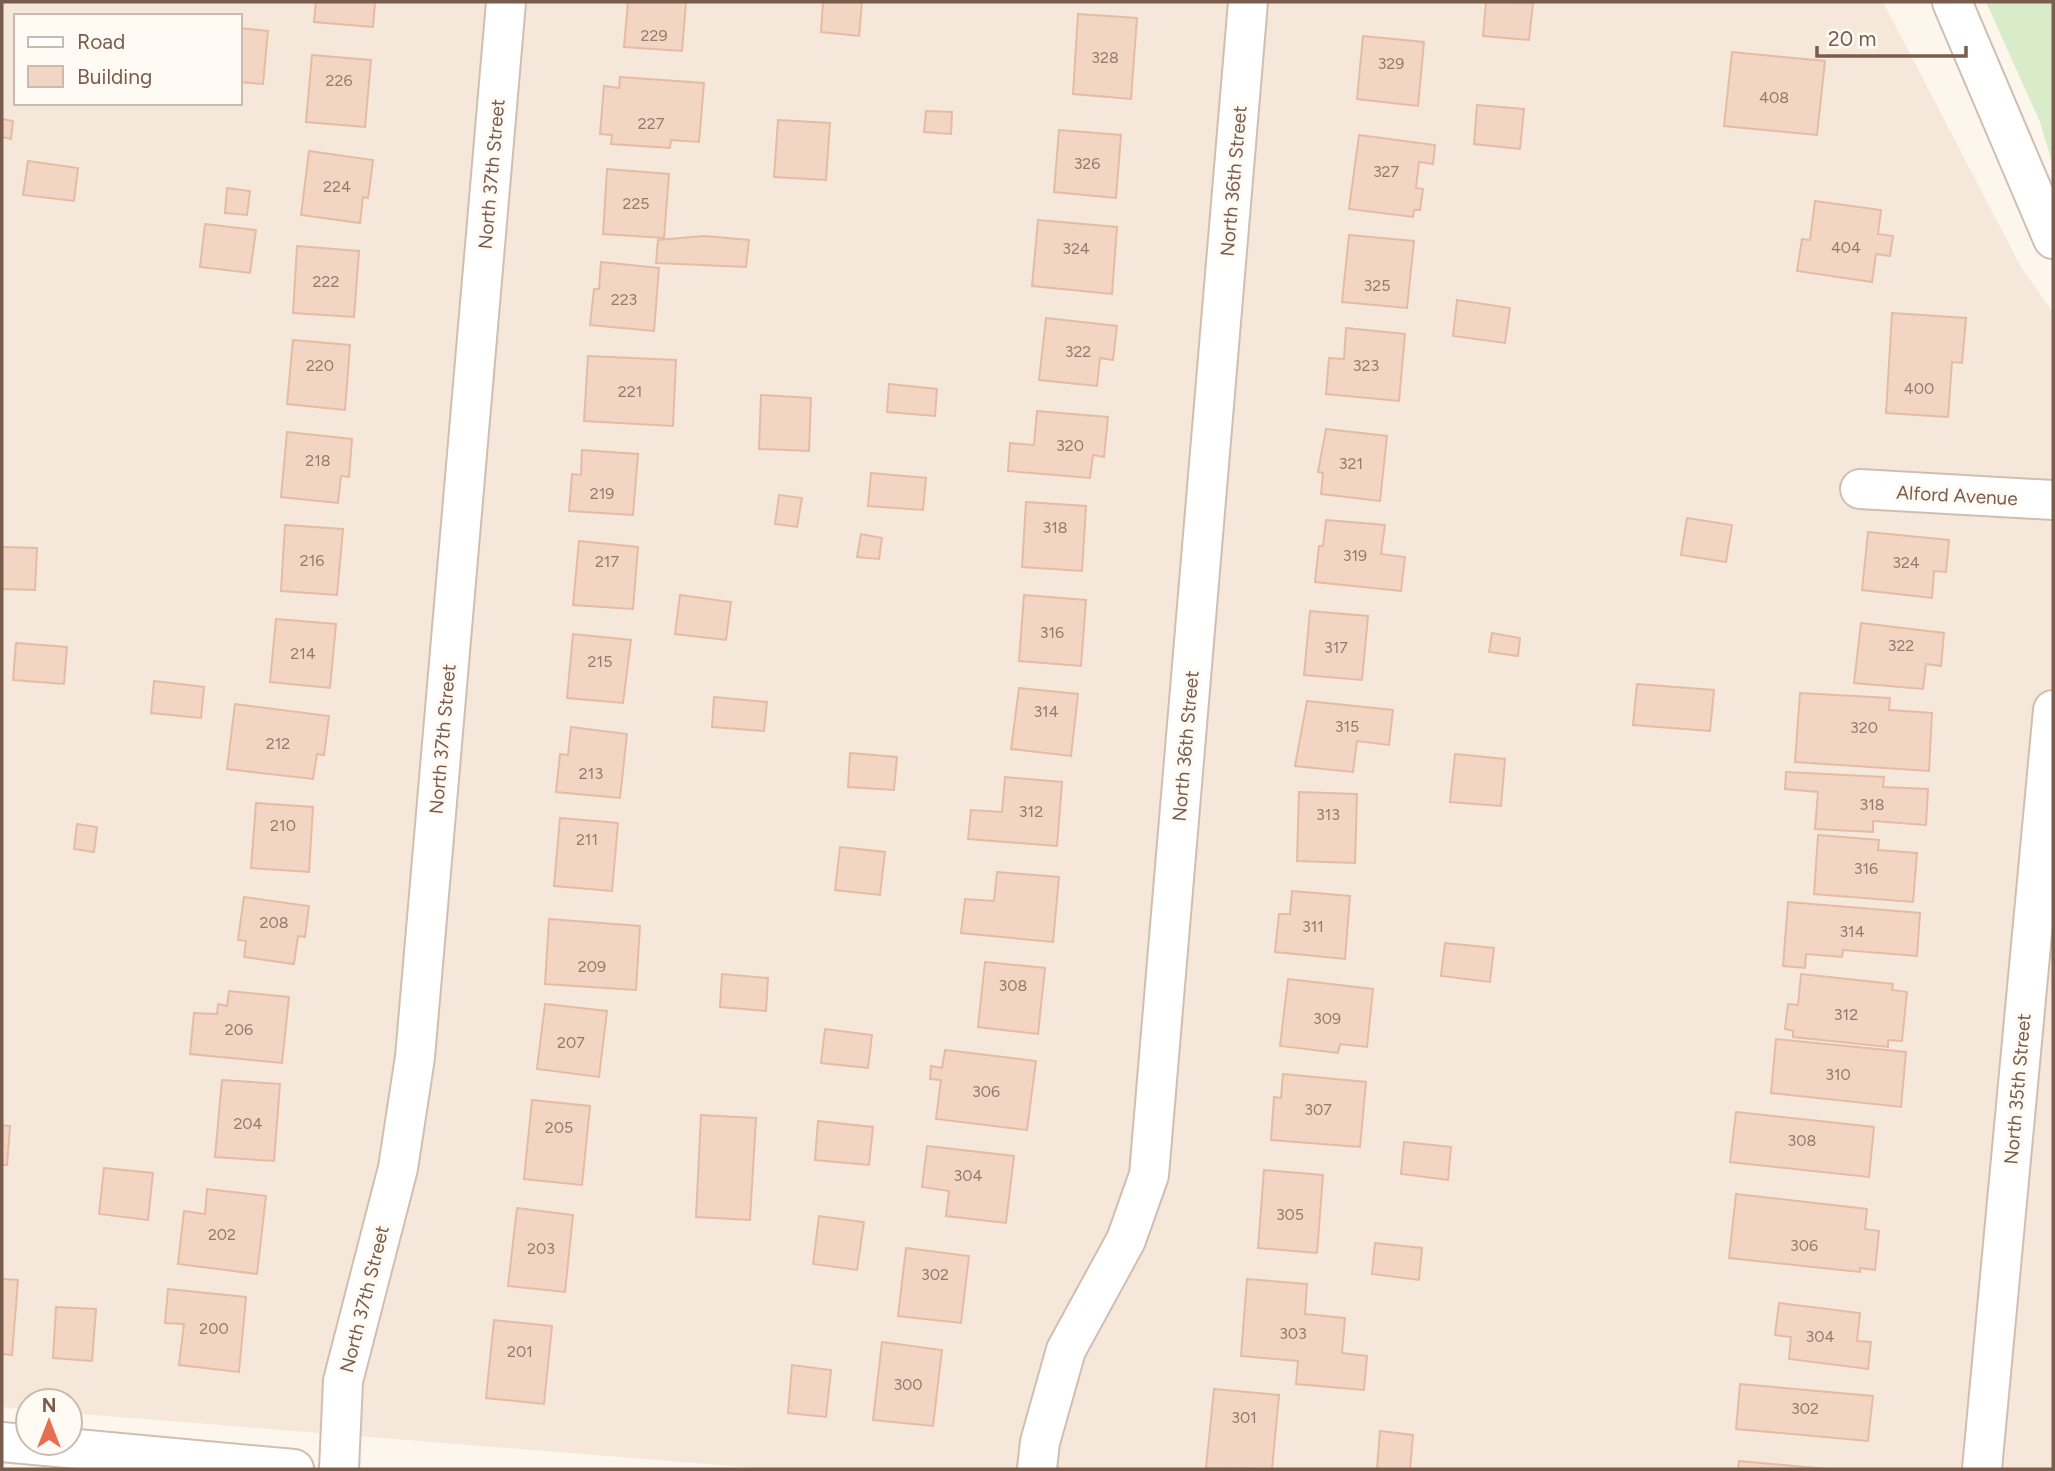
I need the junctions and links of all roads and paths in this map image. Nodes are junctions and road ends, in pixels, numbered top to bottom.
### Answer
1 (506, 2) edge
2 (1248, 2) edge
3 (1952, 2) edge
4 (2053, 239) edge
5 (1860, 489) dead end
6 (2053, 500) edge
7 (2053, 710) edge
8 (2, 1442) edge
9 (294, 1469) edge
10 (339, 1469) edge
11 (1037, 1469) edge
12 (1982, 1469) edge

1 - 10 street, North 37th Street
2 - 11 street, North 36th Street
3 - 4 street
5 - 6 street, Alford Avenue
7 - 12 street, North 35th Street
8 - 9 street

